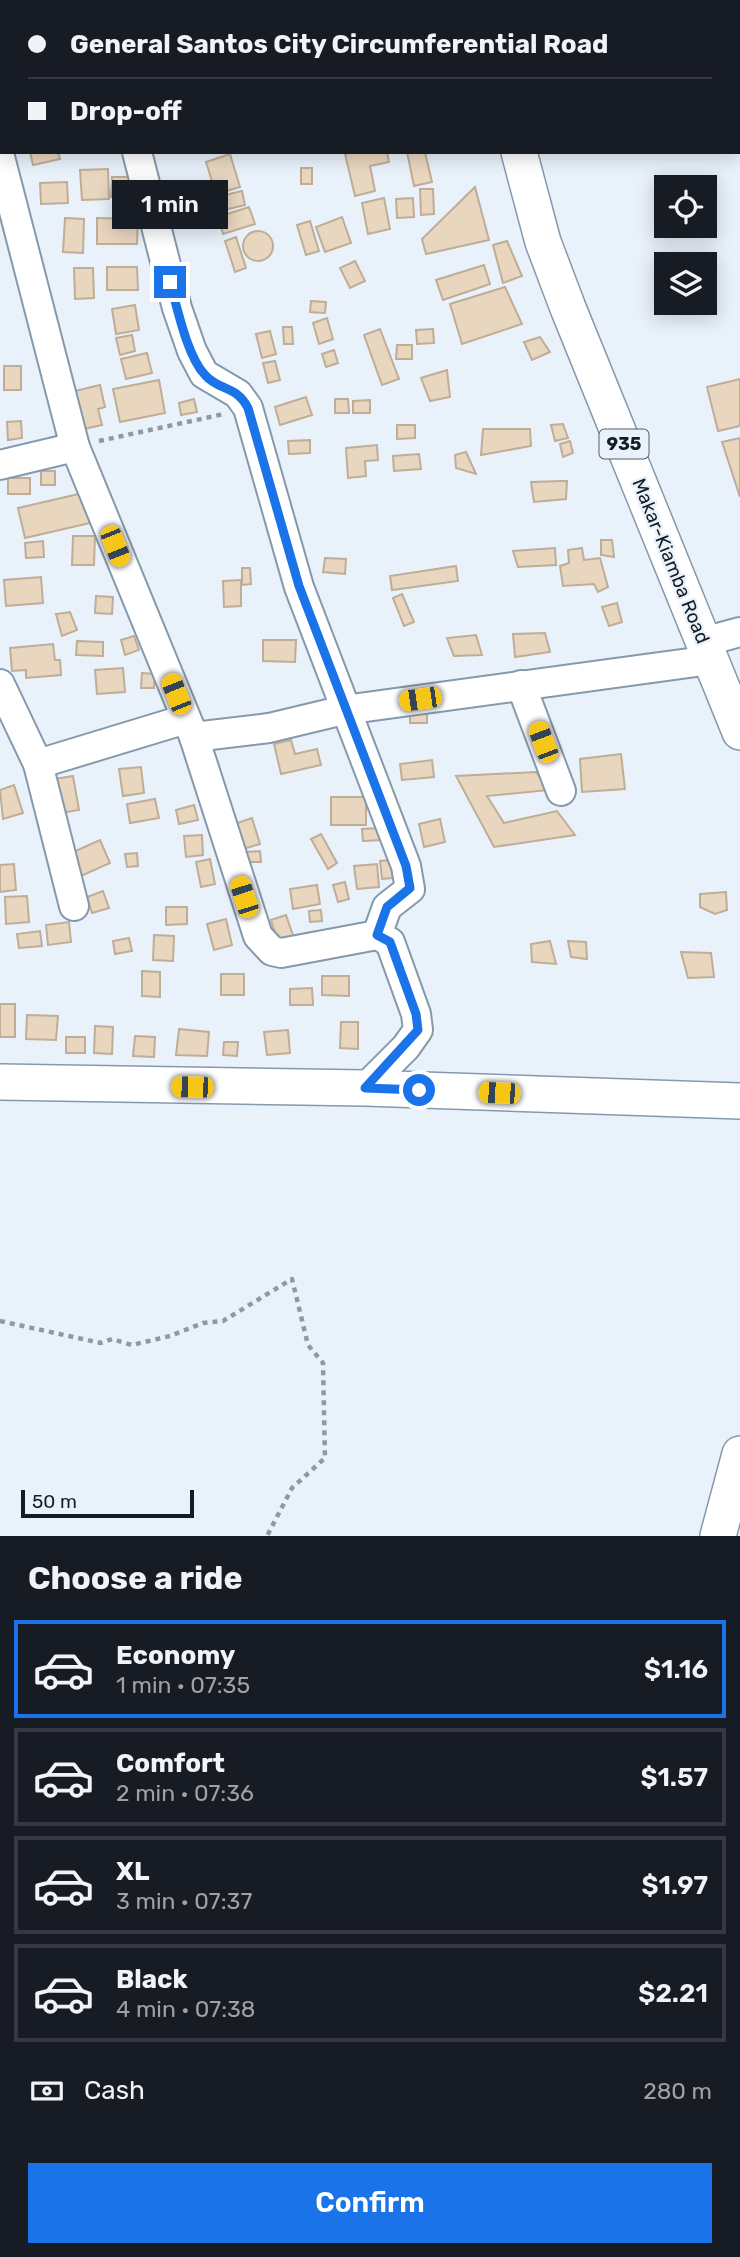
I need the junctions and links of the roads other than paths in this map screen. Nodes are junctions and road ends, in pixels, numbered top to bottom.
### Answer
1 (138, 154) edge
2 (520, 154) edge
3 (0, 157) edge
4 (75, 447) junction
5 (0, 465) edge
6 (740, 632) edge
7 (707, 651) junction
8 (0, 684) edge
9 (522, 685) junction
10 (344, 710) junction
11 (190, 728) junction
12 (740, 732) edge
13 (38, 764) junction
14 (561, 791) dead end
15 (74, 906) dead end
16 (377, 935) junction
17 (0, 1082) edge
18 (365, 1088) junction
19 (740, 1101) edge
20 (740, 1454) edge
21 (718, 1536) edge

1 - 10 street
2 - 7 main road, Makar-Kiamba Road / 935
3 - 4 street
4 - 5 street
4 - 11 street
6 - 7 street
7 - 9 street
7 - 12 main road, Makar-Kiamba Road / 935
8 - 13 street
9 - 10 street
9 - 14 street
10 - 11 street
10 - 16 street
11 - 13 street
11 - 16 street
13 - 15 street
16 - 18 street
17 - 18 main road
18 - 19 main road
20 - 21 main road

